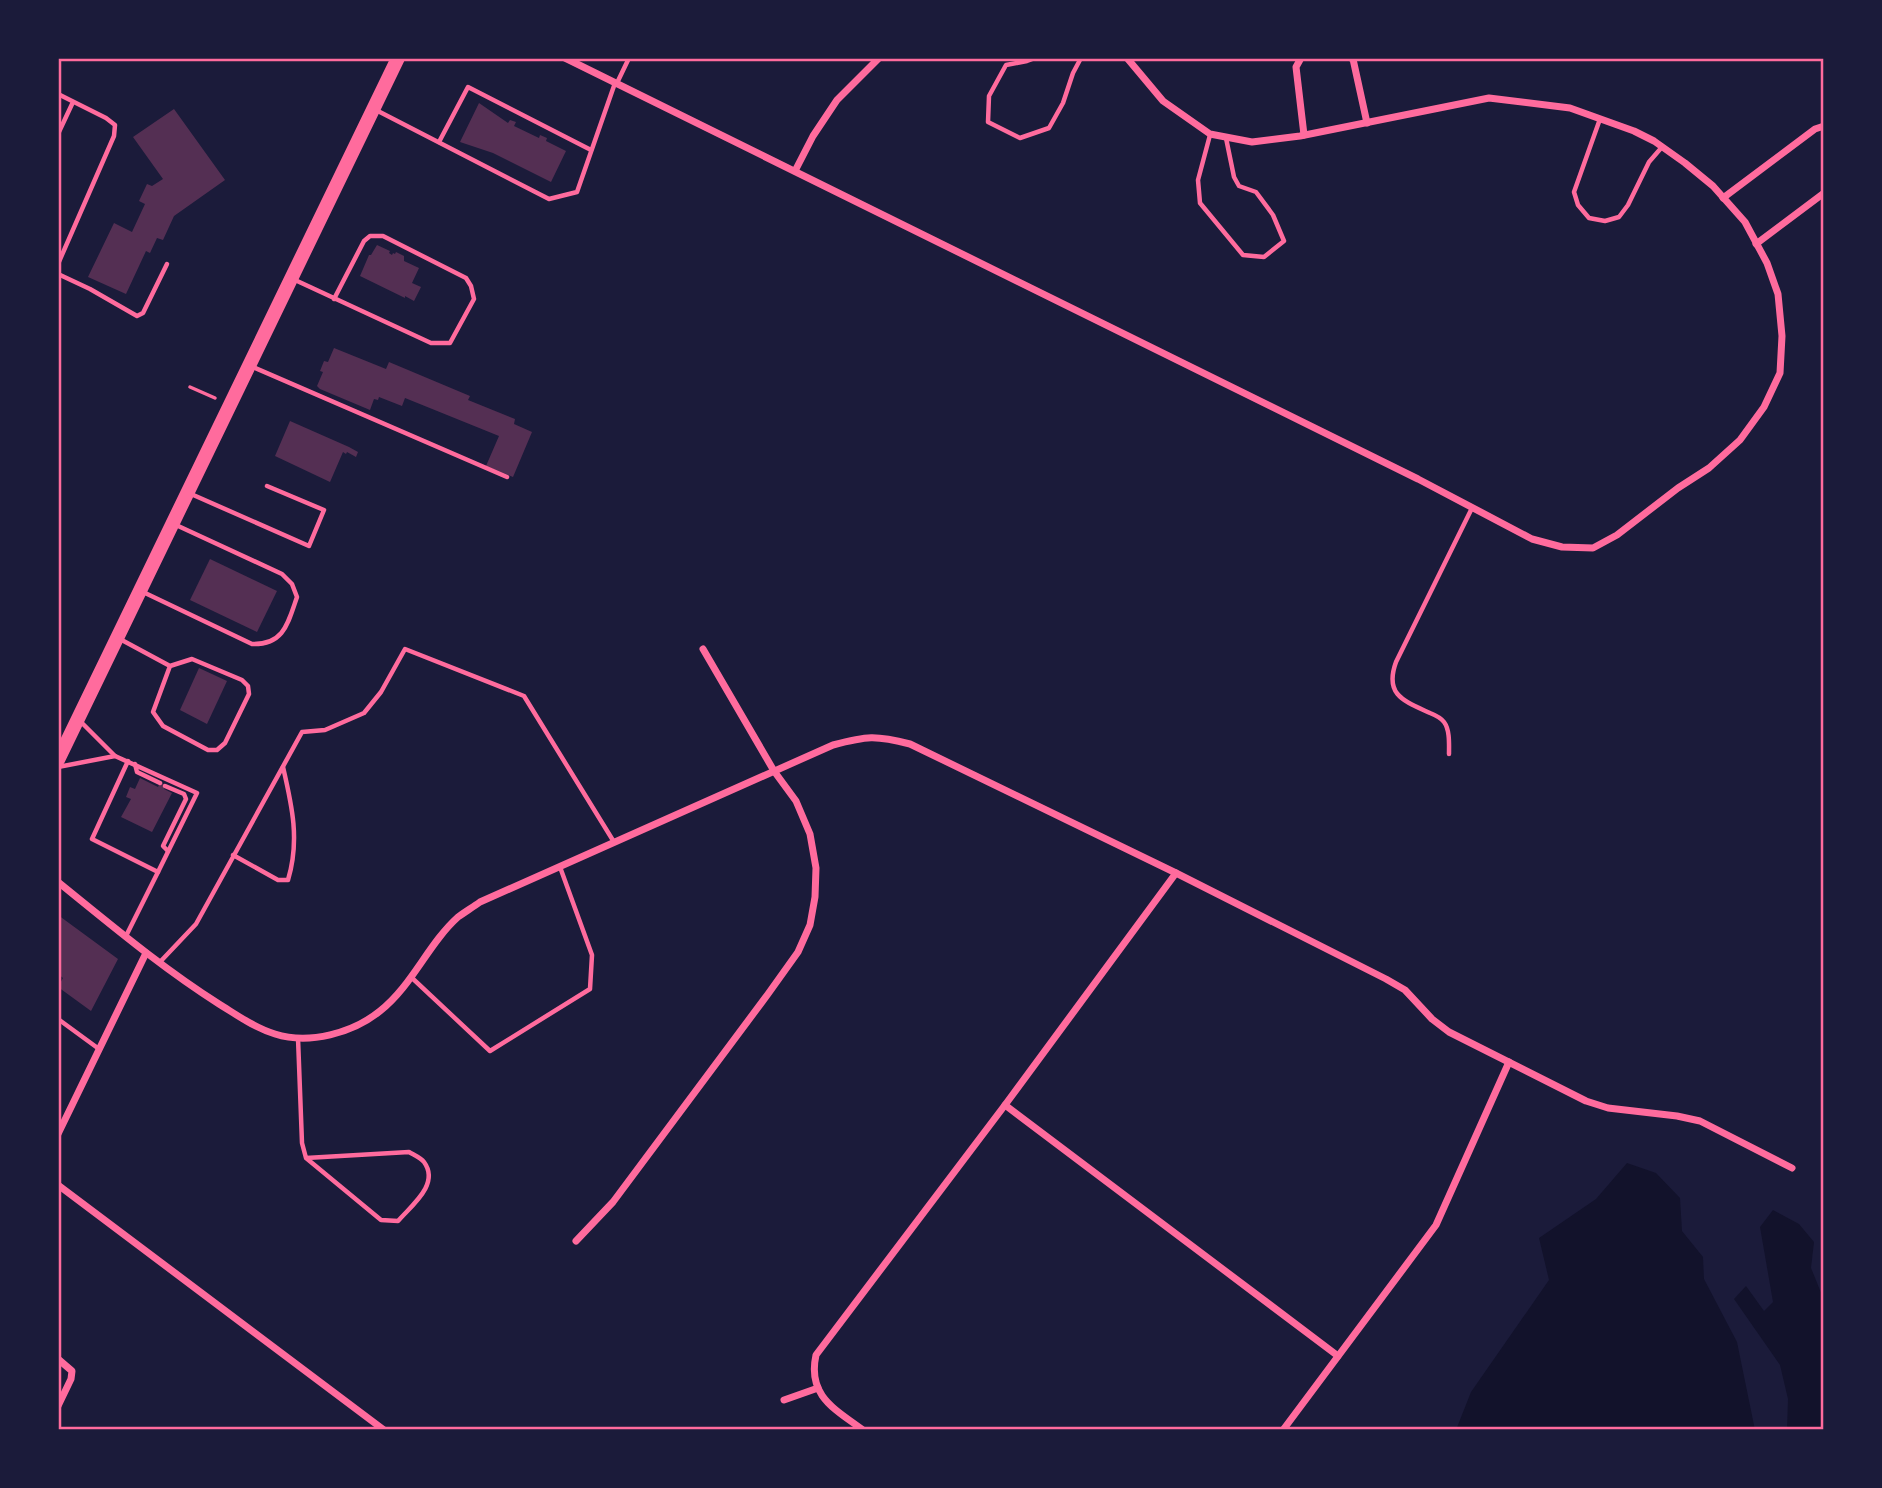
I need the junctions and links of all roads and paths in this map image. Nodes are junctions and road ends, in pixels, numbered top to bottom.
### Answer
1 (398, 58) edge
2 (565, 58) edge
3 (629, 58) edge
4 (878, 58) edge
5 (1035, 58) edge
6 (1082, 58) edge
7 (1127, 58) edge
8 (1301, 58) edge
9 (1351, 58) edge
10 (616, 83) junction
11 (58, 94) edge
12 (73, 102) junction
13 (374, 108) junction
14 (1600, 119) junction
15 (1367, 123) junction
16 (1824, 126) edge
17 (58, 134) edge
18 (1210, 134) junction
19 (1304, 135) junction
20 (1226, 138) junction
21 (439, 142) junction
22 (1662, 147) junction
23 (592, 150) junction
24 (795, 171) junction
25 (1824, 193) edge
26 (1723, 198) junction
27 (1756, 244) junction
28 (58, 264) edge
29 (167, 264) dead end
30 (58, 274) edge
31 (291, 278) junction
32 (334, 299) junction
33 (249, 365) junction
34 (190, 387) dead end
35 (230, 404) junction
36 (508, 477) dead end
37 (267, 486) dead end
38 (187, 493) junction
39 (1472, 508) junction
40 (173, 523) junction
41 (140, 591) junction
42 (117, 638) junction
43 (703, 649) dead end
44 (170, 666) junction
45 (78, 719) junction
46 (1449, 754) dead end
47 (115, 756) junction
48 (58, 760) edge
49 (128, 761) junction
50 (135, 764) junction
51 (283, 766) junction
52 (58, 767) edge
53 (774, 771) junction
54 (614, 842) junction
55 (168, 851) junction
56 (233, 855) junction
57 (560, 866) junction
58 (158, 872) junction
59 (1177, 873) junction
60 (58, 882) edge
61 (126, 936) junction
62 (146, 953) junction
63 (160, 963) junction
64 (411, 977) junction
65 (58, 1019) edge
66 (298, 1037) junction
67 (99, 1049) junction
68 (1509, 1062) junction
69 (1004, 1105) junction
70 (58, 1133) edge
71 (306, 1158) junction
72 (1792, 1168) dead end
73 (58, 1185) edge
74 (576, 1241) dead end
75 (1338, 1356) junction
76 (58, 1359) edge
77 (818, 1388) junction
78 (784, 1400) dead end
79 (58, 1406) edge
80 (384, 1430) edge
81 (863, 1430) edge
82 (1283, 1430) edge

1 - 13 main road
2 - 10 street
3 - 10 lane
4 - 24 street
5 - 6 lane
7 - 18 street
8 - 19 street
9 - 15 street
10 - 23 lane
10 - 24 street
11 - 12 lane
12 - 17 lane
12 - 28 lane
13 - 21 lane
13 - 31 main road
14 - 15 street
14 - 22 street
14 - 22 lane
15 - 19 street
16 - 26 street
18 - 20 street
18 - 20 lane
19 - 20 street
21 - 23 lane
21 - 23 lane
22 - 26 street
24 - 39 street
25 - 27 street
26 - 27 street
27 - 39 street
29 - 30 lane
31 - 32 lane
31 - 33 main road
32 - 32 lane
33 - 35 main road
33 - 36 lane
34 - 35 path
35 - 38 main road
37 - 38 lane
38 - 40 main road
39 - 46 lane
40 - 41 main road
40 - 41 lane
41 - 42 main road
42 - 44 lane
42 - 45 main road
43 - 53 street
44 - 44 lane
45 - 47 lane
45 - 48 main road
47 - 49 lane
47 - 52 lane
49 - 50 lane
49 - 58 lane
50 - 55 lane
50 - 55 lane
51 - 54 lane
51 - 56 lane
51 - 56 lane
53 - 54 street
53 - 59 street
53 - 74 street
54 - 57 street
55 - 58 lane
56 - 63 lane
57 - 64 street
57 - 64 lane
58 - 61 lane
59 - 68 street
59 - 69 street
60 - 61 street
61 - 62 street
62 - 63 street
62 - 67 street
63 - 66 street
64 - 66 street
65 - 67 lane
66 - 71 lane
67 - 70 street
68 - 72 street
68 - 75 street
69 - 75 street
69 - 77 street
71 - 71 lane
73 - 80 street
75 - 82 street
76 - 79 street
77 - 78 street
77 - 81 street

